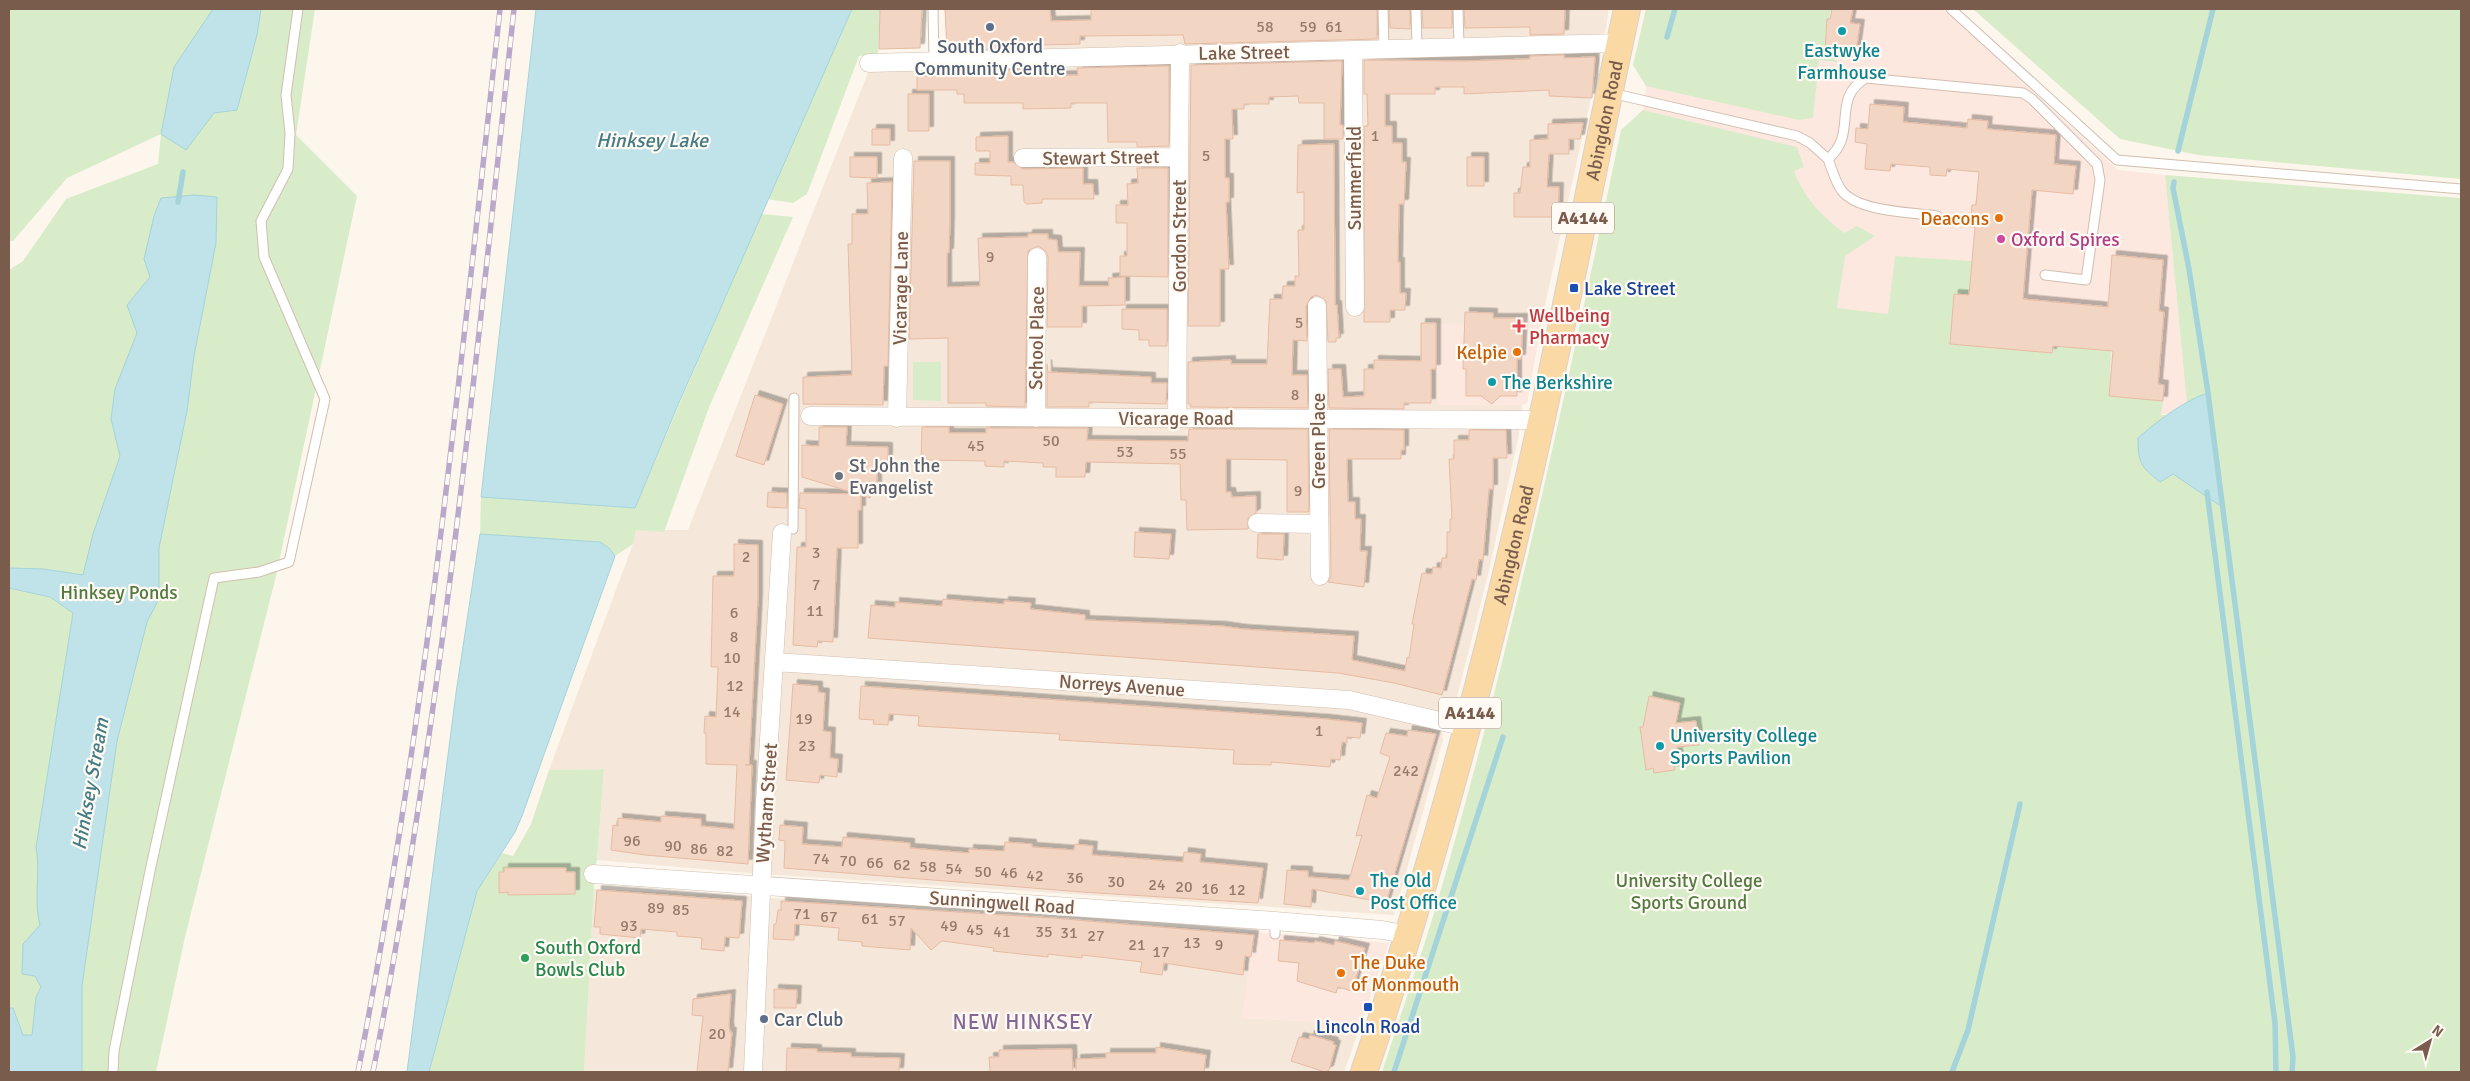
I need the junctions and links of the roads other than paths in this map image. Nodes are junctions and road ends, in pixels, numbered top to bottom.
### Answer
1 (298, 9) edge
2 (933, 9) edge
3 (1383, 9) edge
4 (1416, 9) edge
5 (1458, 9) edge
6 (1627, 9) edge
7 (1951, 9) edge
8 (1619, 43) junction
9 (1459, 46) junction
10 (1417, 47) junction
11 (1384, 49) junction
12 (1353, 50) junction
13 (1180, 53) junction
14 (934, 60) junction
15 (869, 63) dead end
16 (1609, 92) junction
17 (1180, 157) junction
18 (903, 158) dead end
19 (1023, 158) dead end
20 (1828, 159) junction
21 (2461, 189) edge
22 (1937, 216) dead end
23 (1037, 258) dead end
24 (2045, 275) dead end
25 (1317, 306) dead end
26 (1355, 306) dead end
27 (794, 398) dead end
28 (802, 416) junction
29 (897, 418) junction
30 (1036, 418) junction
31 (1318, 418) junction
32 (1177, 419) junction
33 (1541, 420) junction
34 (1257, 523) dead end
35 (1318, 524) junction
36 (788, 531) joint
37 (1320, 576) dead end
38 (775, 662) junction
39 (1466, 727) junction
40 (593, 874) dead end
41 (761, 886) junction
42 (1410, 934) junction
43 (113, 1072) edge
44 (753, 1072) edge
45 (1364, 1072) edge

1 - 43 lane
2 - 14 lane
3 - 11 lane
4 - 10 lane
5 - 9 lane
6 - 8 main road, Abingdon Road / A4144
7 - 21 lane
8 - 9 street, Lake Street
8 - 16 main road, Abingdon Road / A4144
9 - 10 street, Lake Street
10 - 11 street, Lake Street
11 - 12 street, Lake Street
12 - 13 street, Lake Street
12 - 26 street, Summerfield
13 - 14 street, Lake Street
13 - 17 street, Gordon Street
14 - 15 street, Lake Street
16 - 20 lane
16 - 33 main road, Abingdon Road / A4144
17 - 19 street, Stewart Street
17 - 32 street, Gordon Street
18 - 29 street, Vicarage Lane
20 - 22 lane
20 - 24 lane
23 - 30 street, School Place
25 - 31 street, Green Place
27 - 28 lane
28 - 29 street, Vicarage Road
28 - 36 lane
29 - 30 street, Vicarage Road
30 - 32 street, Vicarage Road
31 - 32 street, Vicarage Road
31 - 33 street, Vicarage Road
31 - 35 street, Green Place
33 - 39 main road, Abingdon Road / A4144
34 - 35 street
35 - 37 street, Green Place
36 - 38 street, Wytham Street
38 - 39 street, Norreys Avenue
38 - 41 street, Wytham Street
39 - 42 main road, Abingdon Road / A4144
40 - 41 street, Sunningwell Road
41 - 42 street, Sunningwell Road
41 - 44 street, Wytham Street
42 - 45 main road, Abingdon Road / A4144

